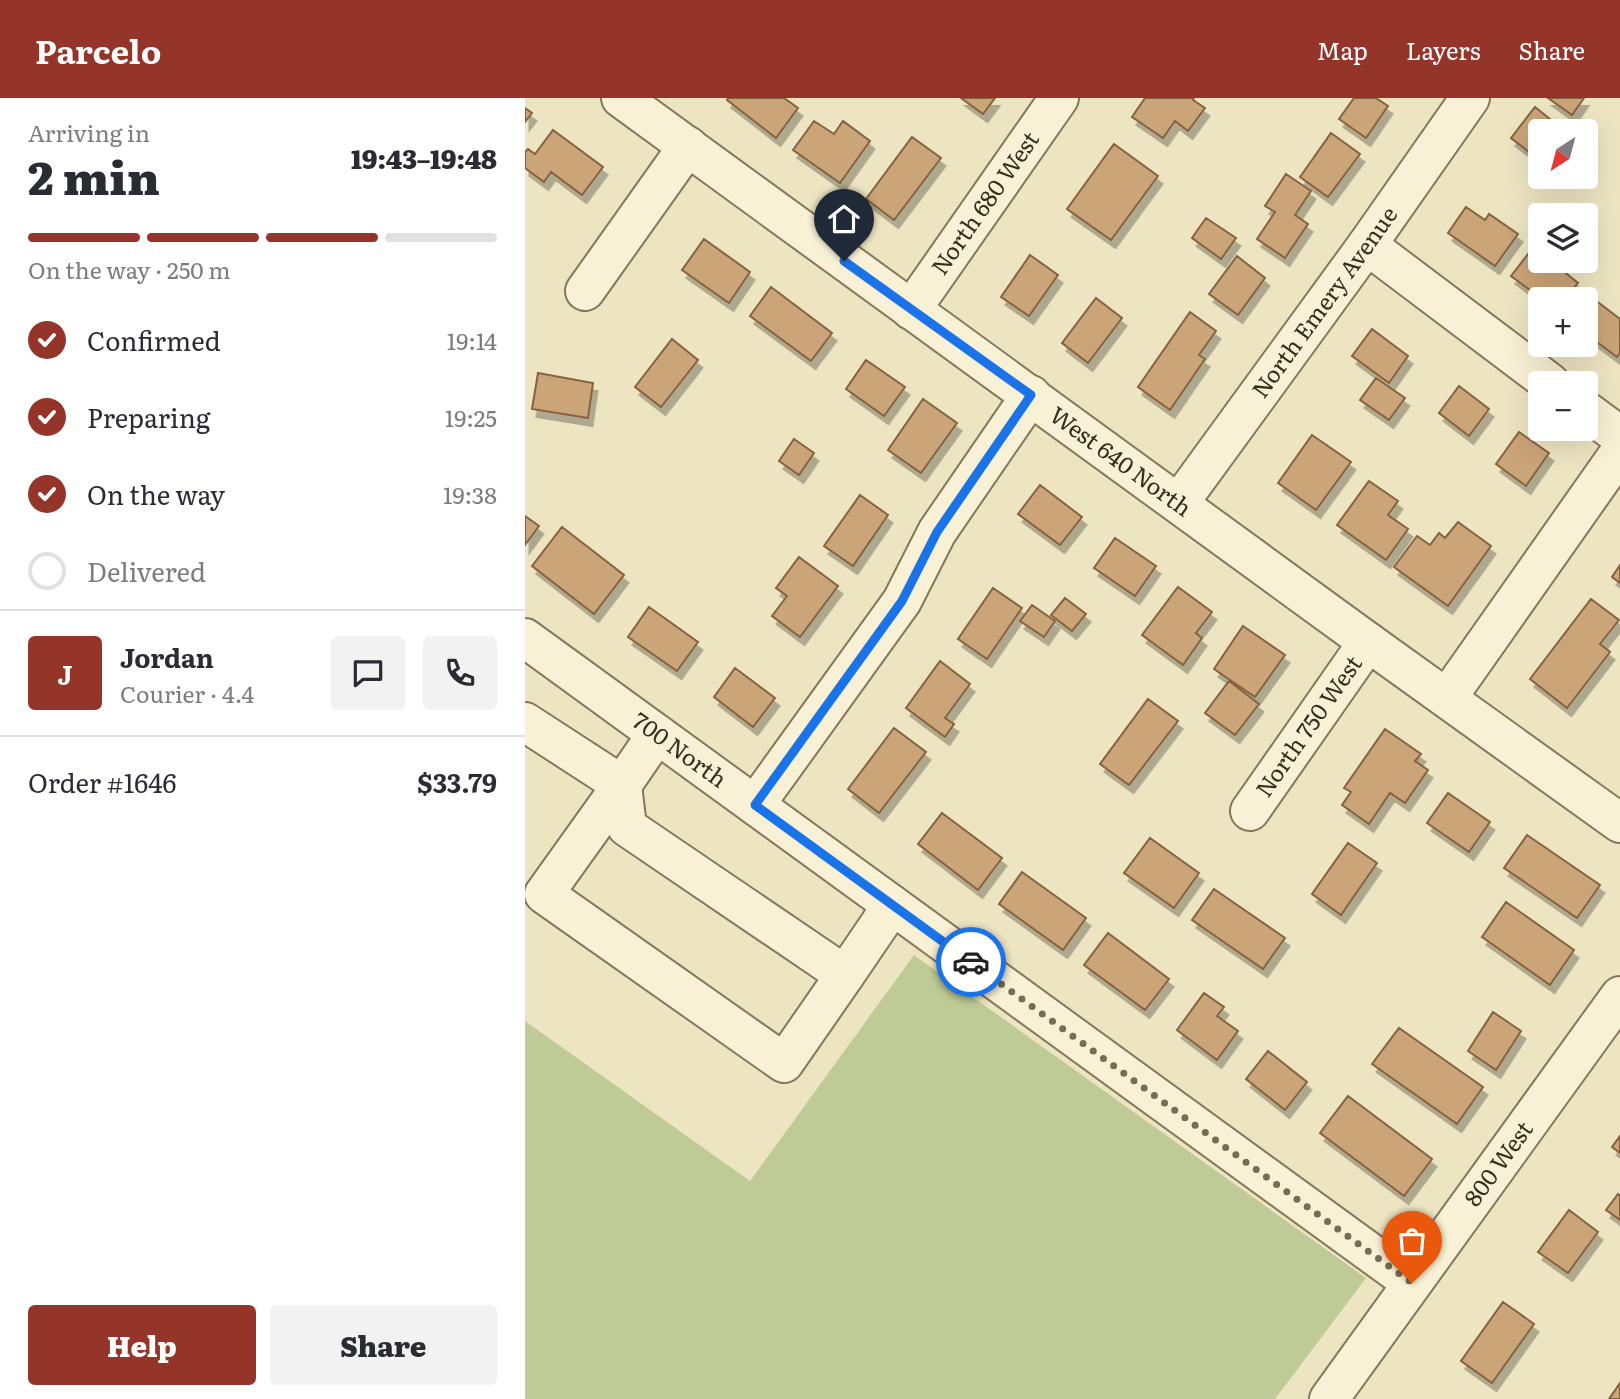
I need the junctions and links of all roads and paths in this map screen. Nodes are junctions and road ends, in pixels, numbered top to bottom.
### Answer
1 (621, 98) edge
2 (1059, 98) edge
3 (1470, 98) edge
4 (688, 146) junction
5 (1367, 246) junction
6 (585, 291) dead end
7 (911, 310) junction
8 (1534, 371) edge
9 (1031, 395) junction
10 (1598, 420) edge
11 (1620, 436) edge
12 (1620, 452) edge
13 (1179, 503) junction
14 (525, 638) edge
15 (1368, 642) junction
16 (1447, 698) junction
17 (525, 722) edge
18 (657, 734) junction
19 (622, 785) junction
20 (755, 805) junction
21 (1250, 811) dead end
22 (1620, 823) edge
23 (891, 904) junction
24 (845, 975) junction
25 (1620, 996) edge
26 (1412, 1283) junction
27 (1329, 1399) edge

1 - 4 street, West 640 North
2 - 7 street, North 680 West
3 - 5 street, North Emery Avenue
4 - 6 street
4 - 7 street, West 640 North
5 - 8 street
5 - 13 street, North Emery Avenue
7 - 9 street, West 640 North
9 - 13 street, West 640 North
9 - 20 street
10 - 11 street
12 - 16 street
13 - 15 street, West 640 North
14 - 18 street, 700 North
15 - 16 street, West 640 North
15 - 21 street, North 750 West
16 - 22 street, West 640 North
17 - 19 street
18 - 19 street
18 - 20 street, 700 North
19 - 24 street
19 - 24 street
20 - 23 street, 700 North
23 - 24 street
23 - 26 street, 700 North
25 - 26 street, 800 West
26 - 27 street, 800 West

